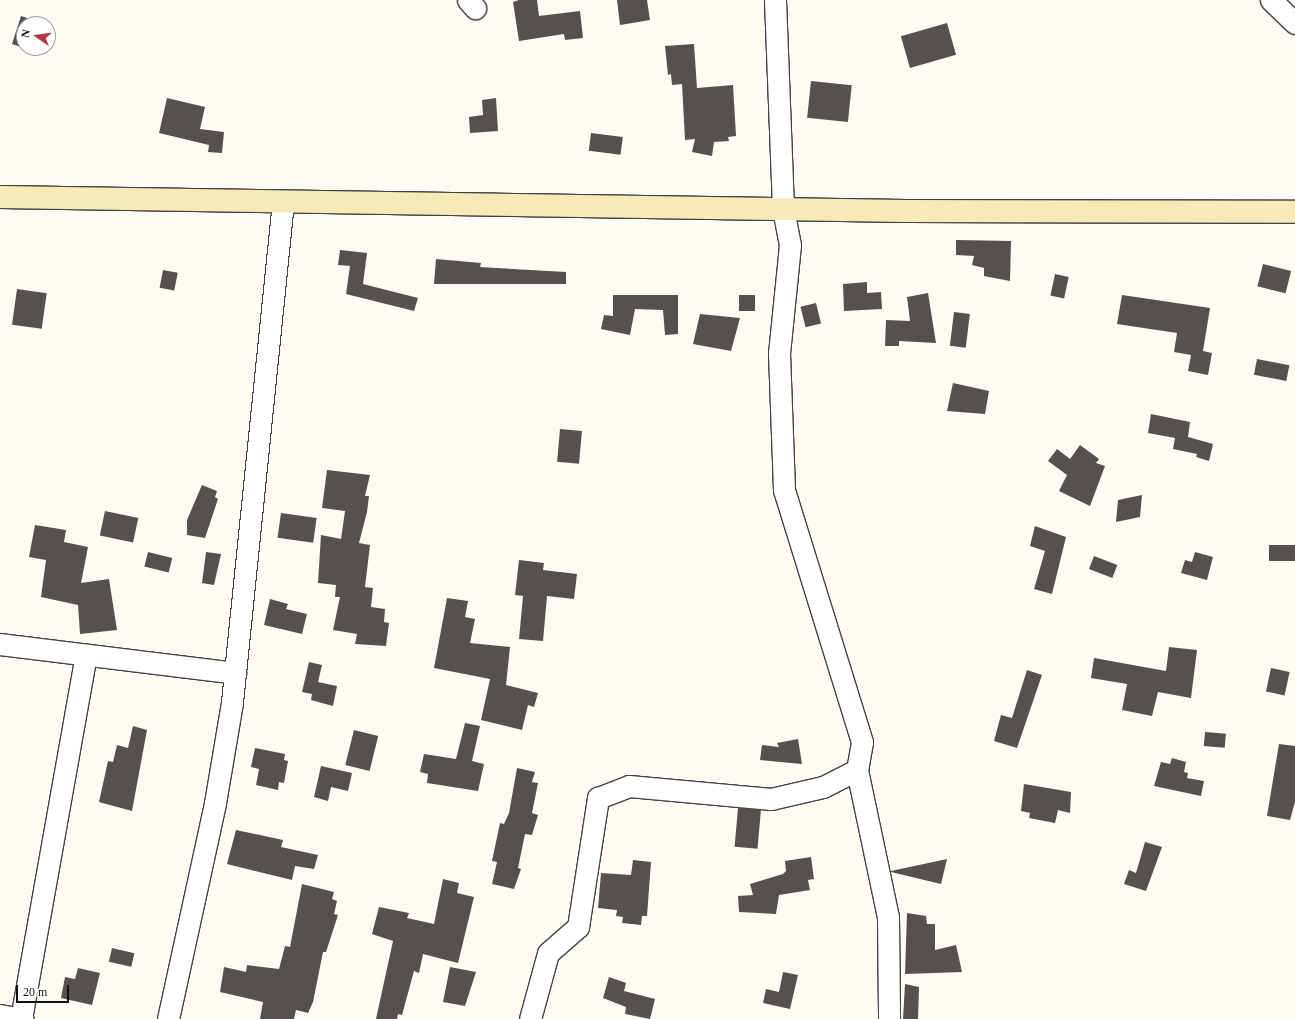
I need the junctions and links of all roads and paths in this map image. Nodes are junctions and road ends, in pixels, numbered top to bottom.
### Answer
1 (1271, 0) edge
2 (777, 2) edge
3 (1295, 23) edge
4 (0, 197) edge
5 (283, 202) junction
6 (784, 209) junction
7 (1295, 212) edge
8 (0, 644) edge
9 (86, 655) junction
10 (235, 673) junction
11 (857, 770) junction
12 (0, 1015) edge
13 (22, 1019) edge
14 (168, 1019) edge
15 (530, 1019) edge
16 (889, 1019) edge

1 - 3 street
2 - 6 street
4 - 5 main road
5 - 6 main road
5 - 10 street
6 - 7 main road
6 - 11 street
8 - 9 street
9 - 10 street
9 - 13 street
10 - 14 street
11 - 15 street
11 - 16 street
12 - 13 street

